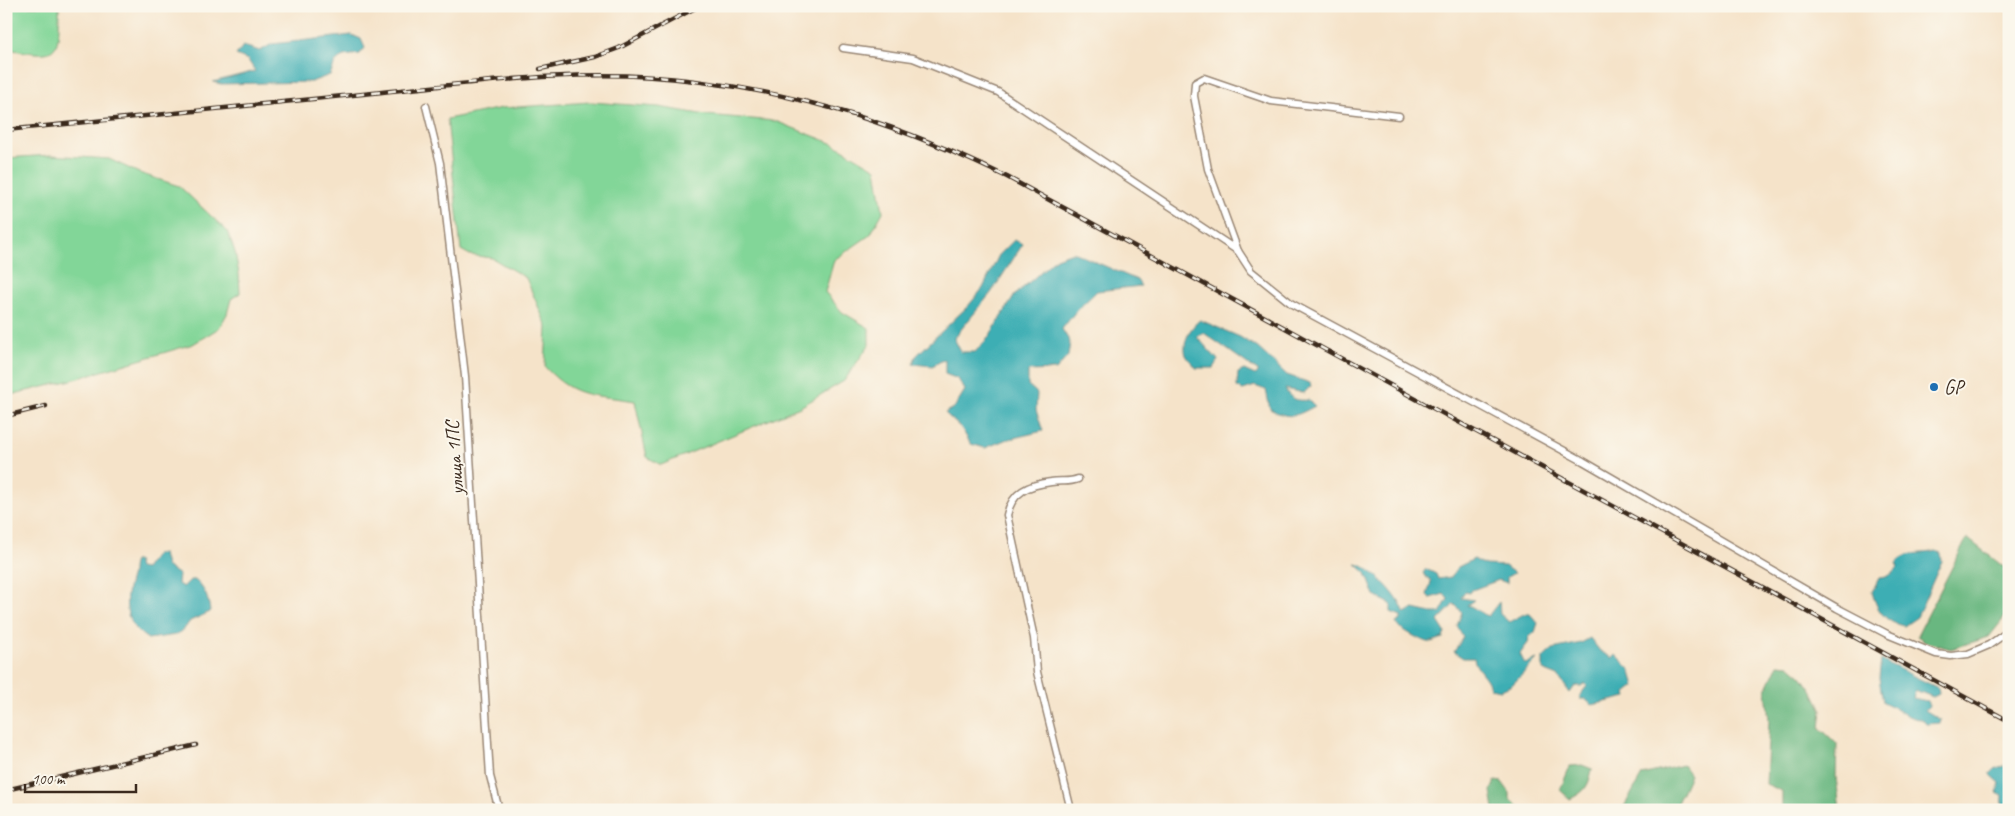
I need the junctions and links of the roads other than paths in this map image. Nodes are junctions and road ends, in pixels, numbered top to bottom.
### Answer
1 (843, 48) dead end
2 (426, 106) dead end
3 (1399, 116) dead end
4 (1238, 251) junction
5 (1078, 478) dead end
6 (2009, 631) edge
7 (499, 810) edge
8 (1071, 810) edge

1 - 4 street
2 - 7 street, улица 1ПС
3 - 4 street
4 - 6 street
5 - 8 street

